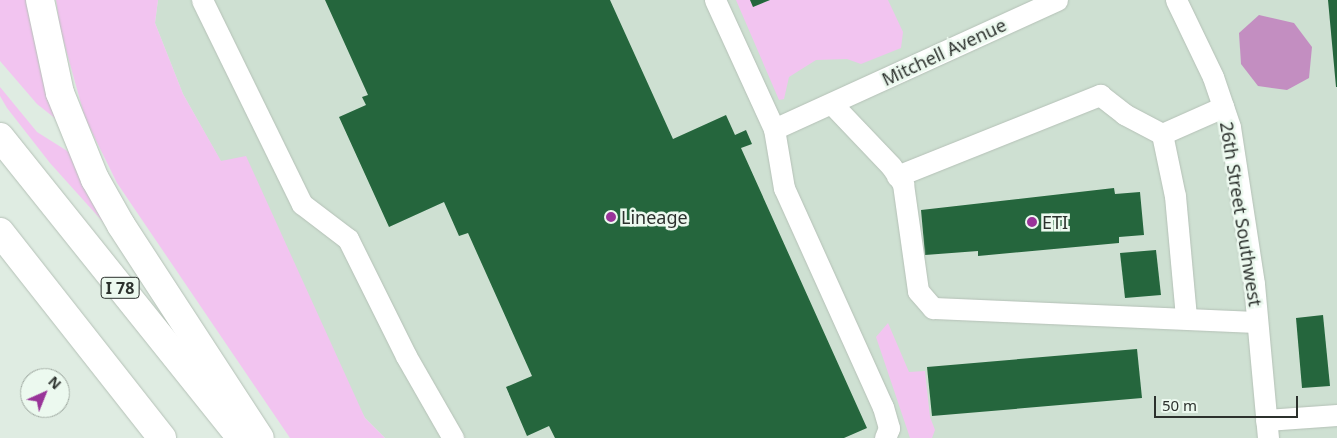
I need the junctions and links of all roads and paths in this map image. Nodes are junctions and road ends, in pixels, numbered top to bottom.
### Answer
1 (40, 0) edge
2 (202, 0) edge
3 (715, 0) edge
4 (1057, 0) edge
5 (1176, 0) edge
6 (832, 104) junction
7 (1223, 108) junction
8 (774, 130) junction
9 (1162, 134) junction
10 (0, 137) edge
11 (897, 176) junction
12 (0, 232) edge
13 (0, 260) edge
14 (1186, 318) junction
15 (1258, 322) junction
16 (107, 369) junction
17 (1337, 415) edge
18 (1266, 433) edge
19 (162, 438) edge
20 (241, 438) edge
21 (260, 438) edge
22 (453, 438) edge
23 (886, 438) edge

1 - 21 highway
2 - 22 street
3 - 8 street
4 - 6 street, Mitchell Avenue
5 - 7 street, 26th Street Southwest
6 - 8 street, Mitchell Avenue
6 - 11 street
7 - 9 street
7 - 15 street, 26th Street Southwest
8 - 23 street
9 - 11 street
9 - 14 street
10 - 20 highway, I 78
11 - 14 street
12 - 16 highway
13 - 16 highway
14 - 15 street
15 - 18 street, 26th Street Southwest
16 - 19 highway
17 - 18 street

